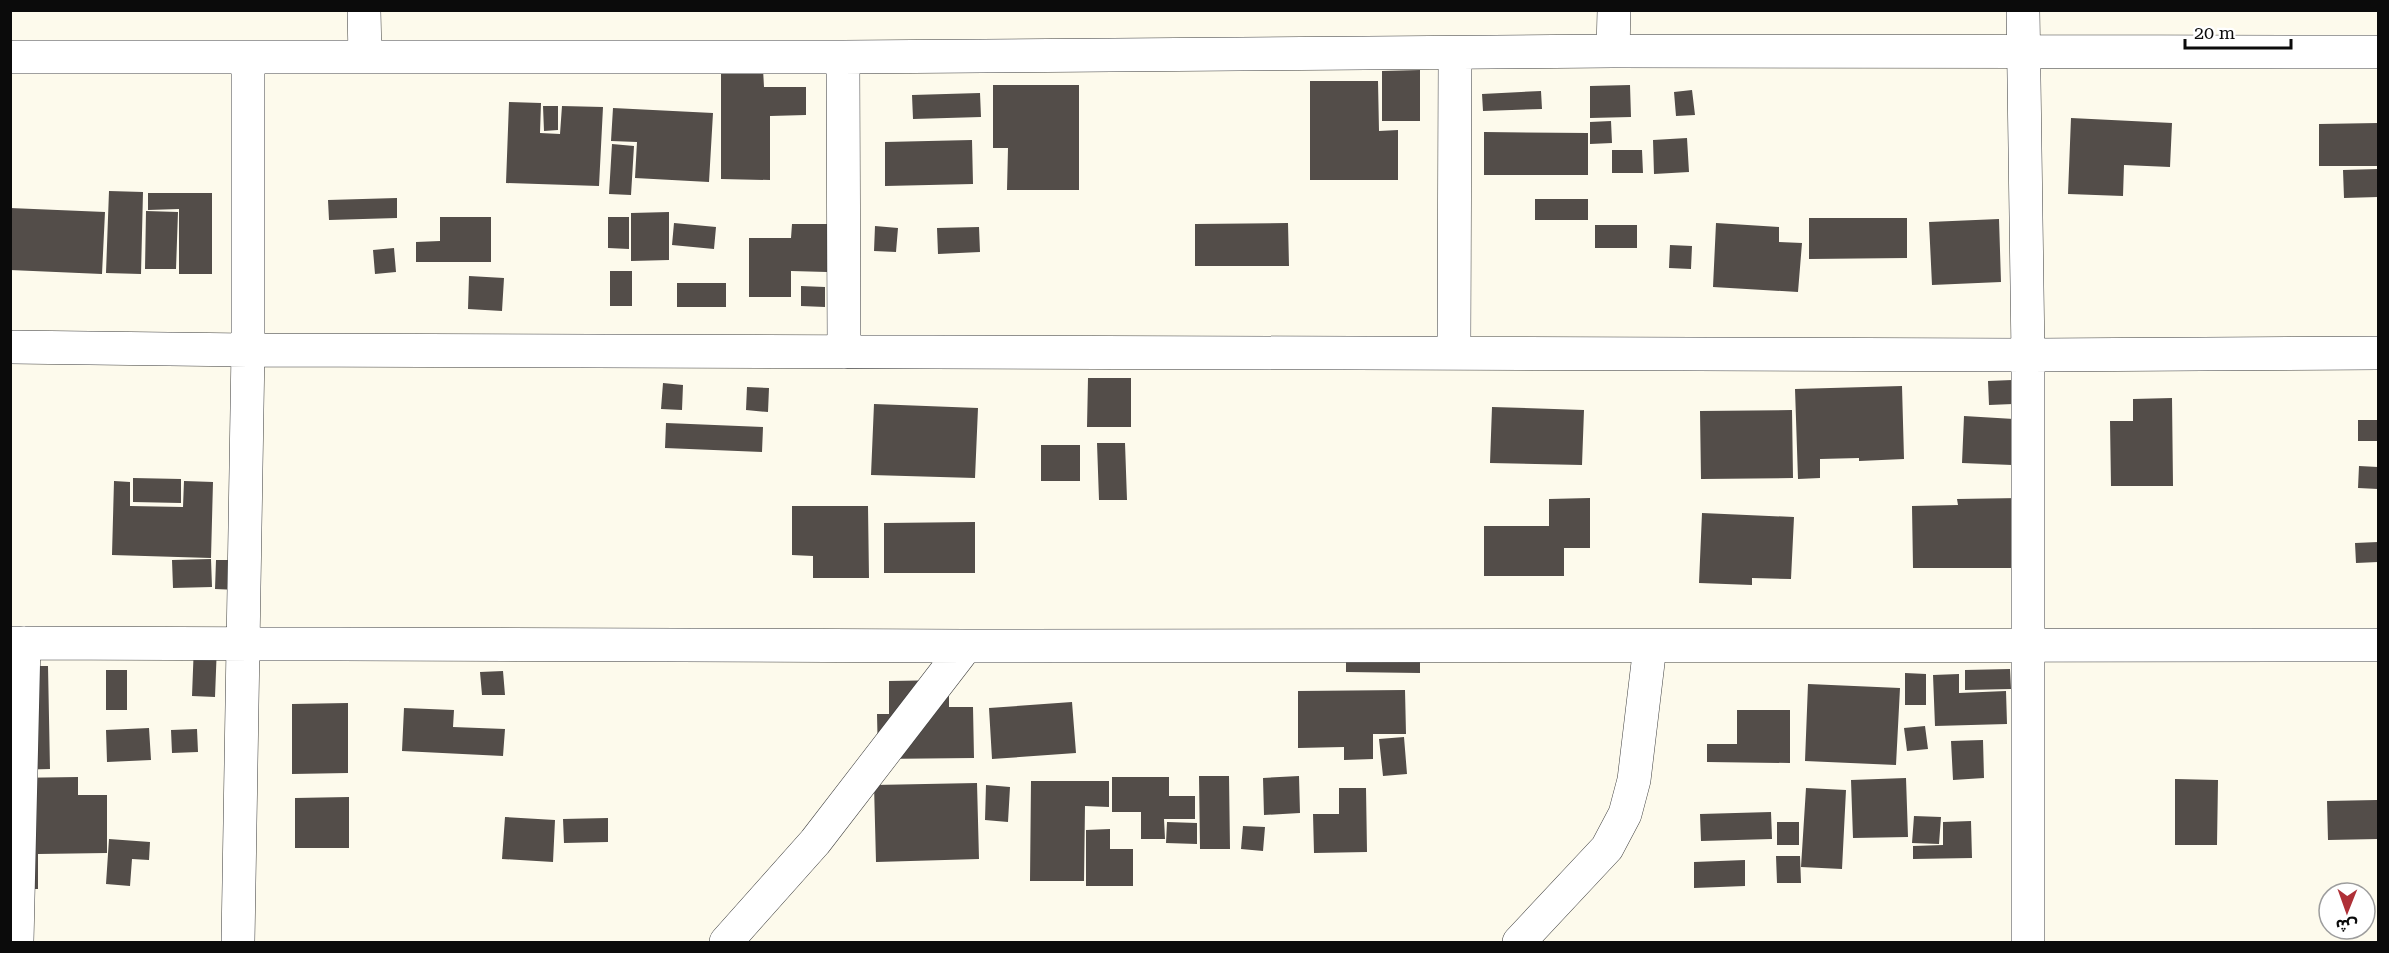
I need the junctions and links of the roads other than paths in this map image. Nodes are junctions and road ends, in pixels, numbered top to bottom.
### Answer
1 (364, 10) edge
2 (1614, 10) edge
3 (2023, 10) edge
4 (1613, 51) junction
5 (2379, 51) edge
6 (1455, 53) junction
7 (2023, 53) junction
8 (10, 57) edge
9 (248, 57) junction
10 (365, 57) junction
11 (843, 57) junction
12 (10, 347) edge
13 (248, 350) junction
14 (844, 352) junction
15 (1454, 353) junction
16 (2379, 353) edge
17 (2028, 355) junction
18 (17, 643) edge
19 (244, 644) junction
20 (2379, 645) edge
21 (966, 646) junction
22 (1650, 646) junction
23 (2029, 646) junction
24 (17, 942) edge
25 (238, 942) edge
26 (726, 942) edge
27 (1519, 942) edge
28 (2028, 942) edge

1 - 10 street
2 - 4 street
3 - 7 street
4 - 6 street
4 - 7 street
5 - 7 street
6 - 11 street
6 - 15 street
7 - 17 street
8 - 9 street
9 - 10 street
9 - 13 street
10 - 11 street
11 - 14 street
12 - 13 street
13 - 14 street
13 - 19 street
14 - 15 street
15 - 17 street
16 - 17 street
17 - 23 street
18 - 19 street
18 - 24 street
19 - 21 street
19 - 25 street
20 - 23 street
21 - 22 street
21 - 26 street
22 - 23 street
22 - 27 street
23 - 28 street

